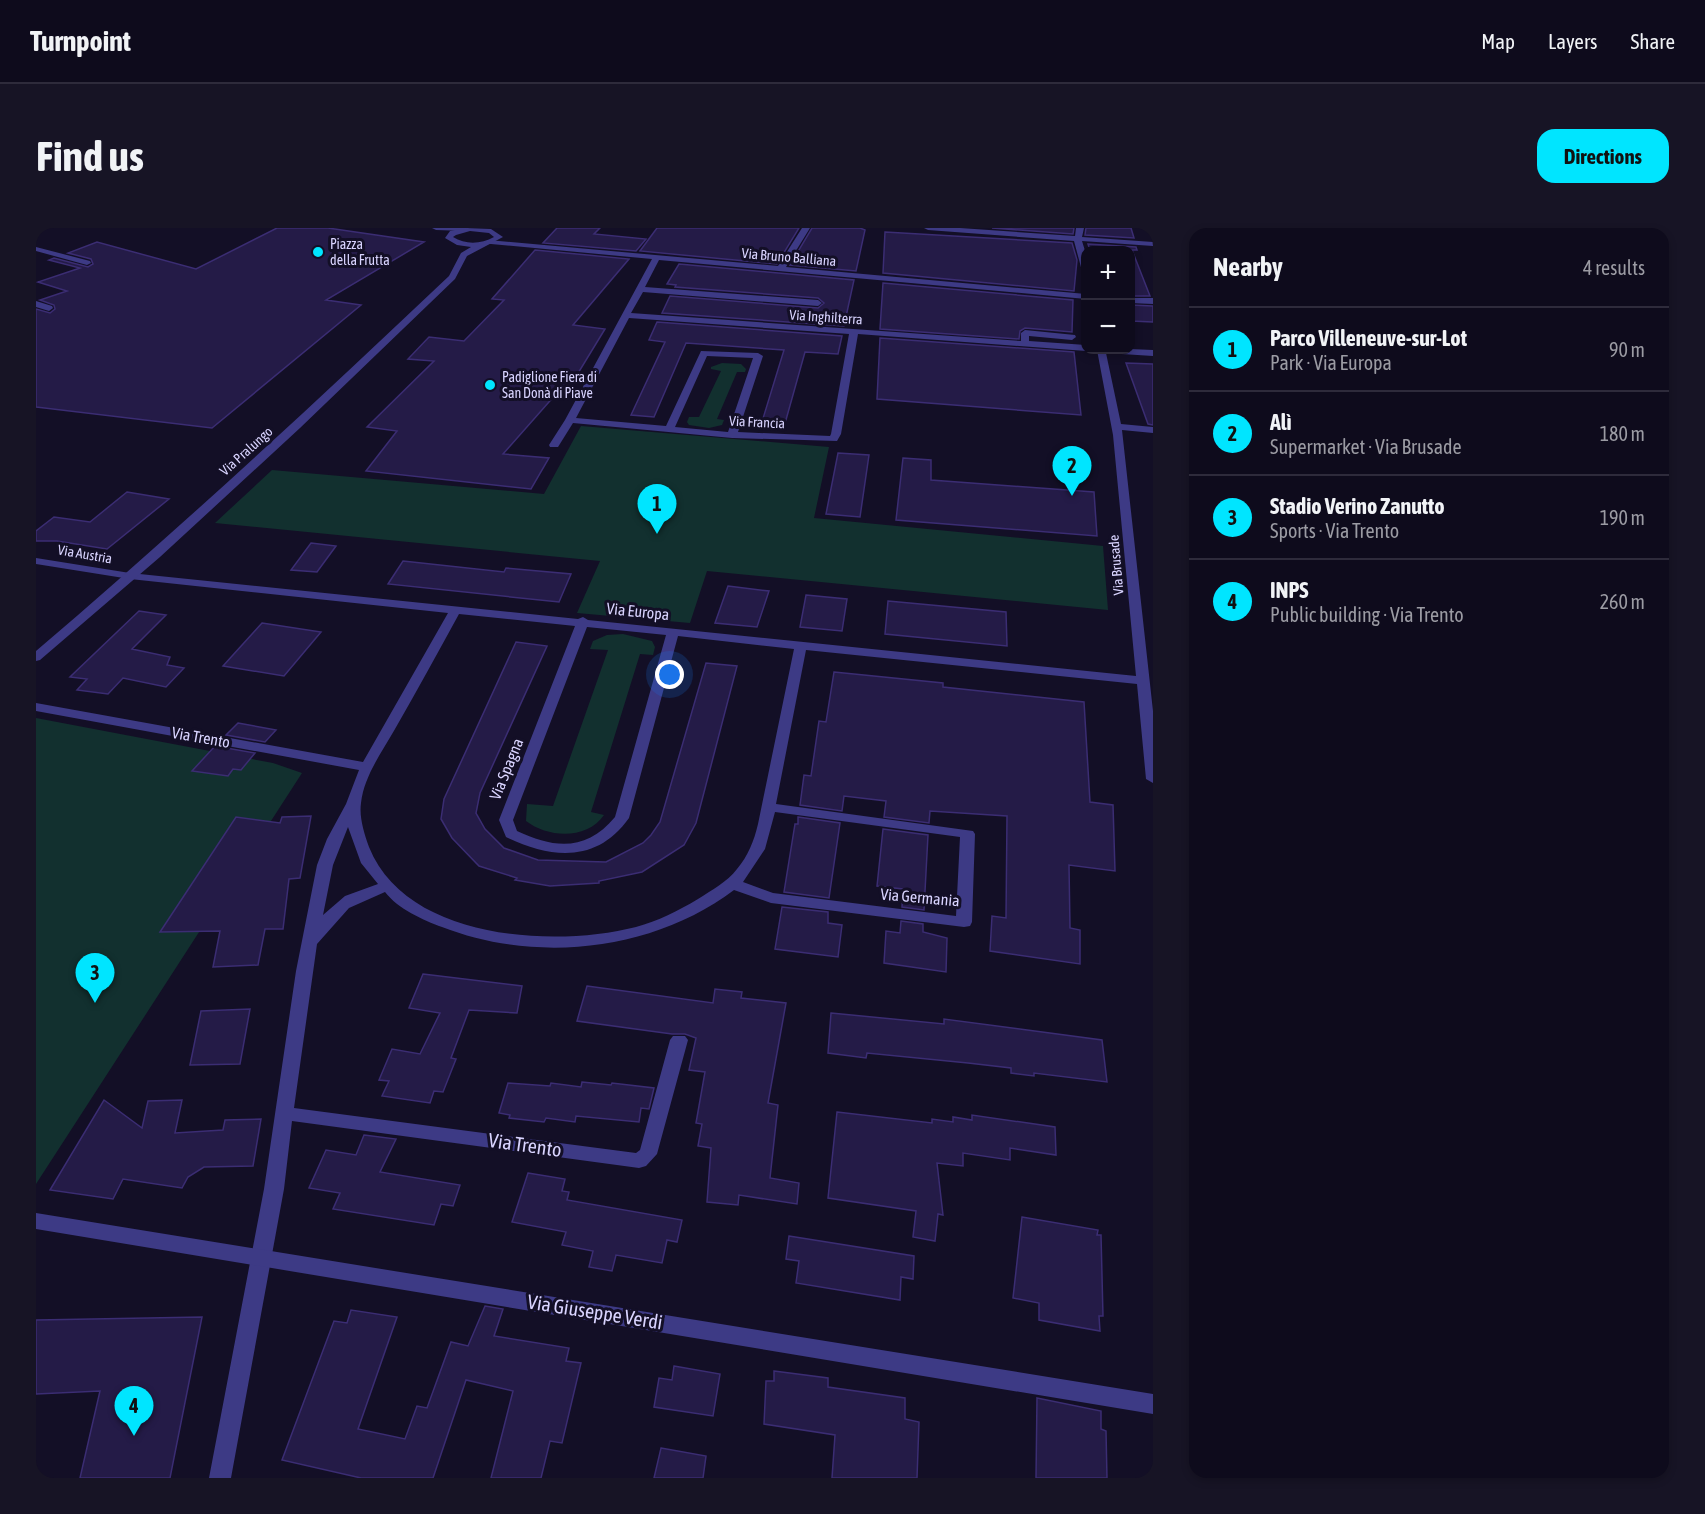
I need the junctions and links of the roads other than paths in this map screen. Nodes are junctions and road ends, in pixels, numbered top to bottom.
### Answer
1 (423, 228) edge
2 (436, 228) edge
3 (806, 228) edge
4 (928, 228) edge
5 (1080, 228) edge
6 (471, 229) edge
7 (498, 230) edge
8 (449, 237) junction
9 (1078, 240) junction
10 (457, 242) junction
11 (490, 242) junction
12 (481, 244) junction
13 (1153, 244) edge
14 (36, 249) edge
15 (1081, 252) edge
16 (464, 255) junction
17 (656, 259) junction
18 (87, 263) dead end
19 (780, 270) junction
20 (640, 289) junction
21 (1081, 297) edge
22 (1135, 300) edge
23 (1153, 301) edge
24 (818, 303) dead end
25 (36, 304) edge
26 (49, 308) dead end
27 (626, 315) junction
28 (854, 332) junction
29 (1072, 337) dead end
30 (1024, 344) junction
31 (1081, 348) edge
32 (1135, 352) edge
33 (1153, 353) edge
34 (1104, 354) edge
35 (570, 420) junction
36 (1117, 427) junction
37 (669, 429) junction
38 (1153, 430) edge
39 (732, 435) junction
40 (554, 445) dead end
41 (36, 561) edge
42 (130, 576) junction
43 (456, 609) junction
44 (583, 621) junction
45 (673, 631) junction
46 (801, 644) junction
47 (36, 657) edge
48 (1143, 681) junction
49 (36, 707) edge
50 (367, 767) junction
51 (1153, 779) edge
52 (353, 804) junction
53 (767, 807) junction
54 (731, 883) junction
55 (387, 886) junction
56 (310, 944) junction
57 (679, 1040) dead end
58 (284, 1113) junction
59 (36, 1221) edge
60 (260, 1257) junction
61 (1153, 1404) edge
62 (220, 1478) edge

1 - 8 street, Via Pralungo
2 - 6 street
3 - 19 street
4 - 9 street
5 - 9 street
6 - 7 street
6 - 8 street
7 - 11 street
8 - 10 street, Via Pralungo
9 - 13 street
9 - 15 street
10 - 12 street, Via Pralungo
10 - 16 street, Via Pralungo
11 - 12 street, Via Pralungo
11 - 17 street, Via Bruno Balliana
12 - 16 street, Via Pralungo
14 - 18 street
16 - 42 street, Via Pralungo
17 - 19 street, Via Bruno Balliana
17 - 20 street
19 - 21 street, Via Bruno Balliana
20 - 24 street
20 - 27 street
22 - 23 street
25 - 26 street
27 - 28 street, Via Inghilterra
27 - 35 street
28 - 30 street, Via Inghilterra
28 - 39 street, Via Francia
29 - 30 street, Via Inghilterra
30 - 31 street, Via Inghilterra
32 - 33 street
34 - 36 street, Via Brusade
35 - 37 street, Via Francia
35 - 40 street
36 - 38 street
36 - 48 street, Via Brusade
37 - 39 street, Via Francia
37 - 39 street
41 - 42 street, Via Austria
42 - 43 street, Via Europa
42 - 47 street, Via Pralungo
43 - 44 street, Via Europa
43 - 50 street
44 - 45 street, Via Europa
44 - 45 street, Via Spagna
45 - 46 street, Via Europa
46 - 48 street, Via Europa
46 - 53 street
48 - 51 street, Via Brusade
49 - 50 street, Via Trento
50 - 52 street
52 - 55 street
52 - 56 street
53 - 54 street
53 - 54 street, Via Germania
54 - 55 street
55 - 56 street
56 - 58 street
57 - 58 street, Via Trento
58 - 60 street
59 - 60 street, Via Giuseppe Verdi
60 - 61 street, Via Giuseppe Verdi
60 - 62 street

